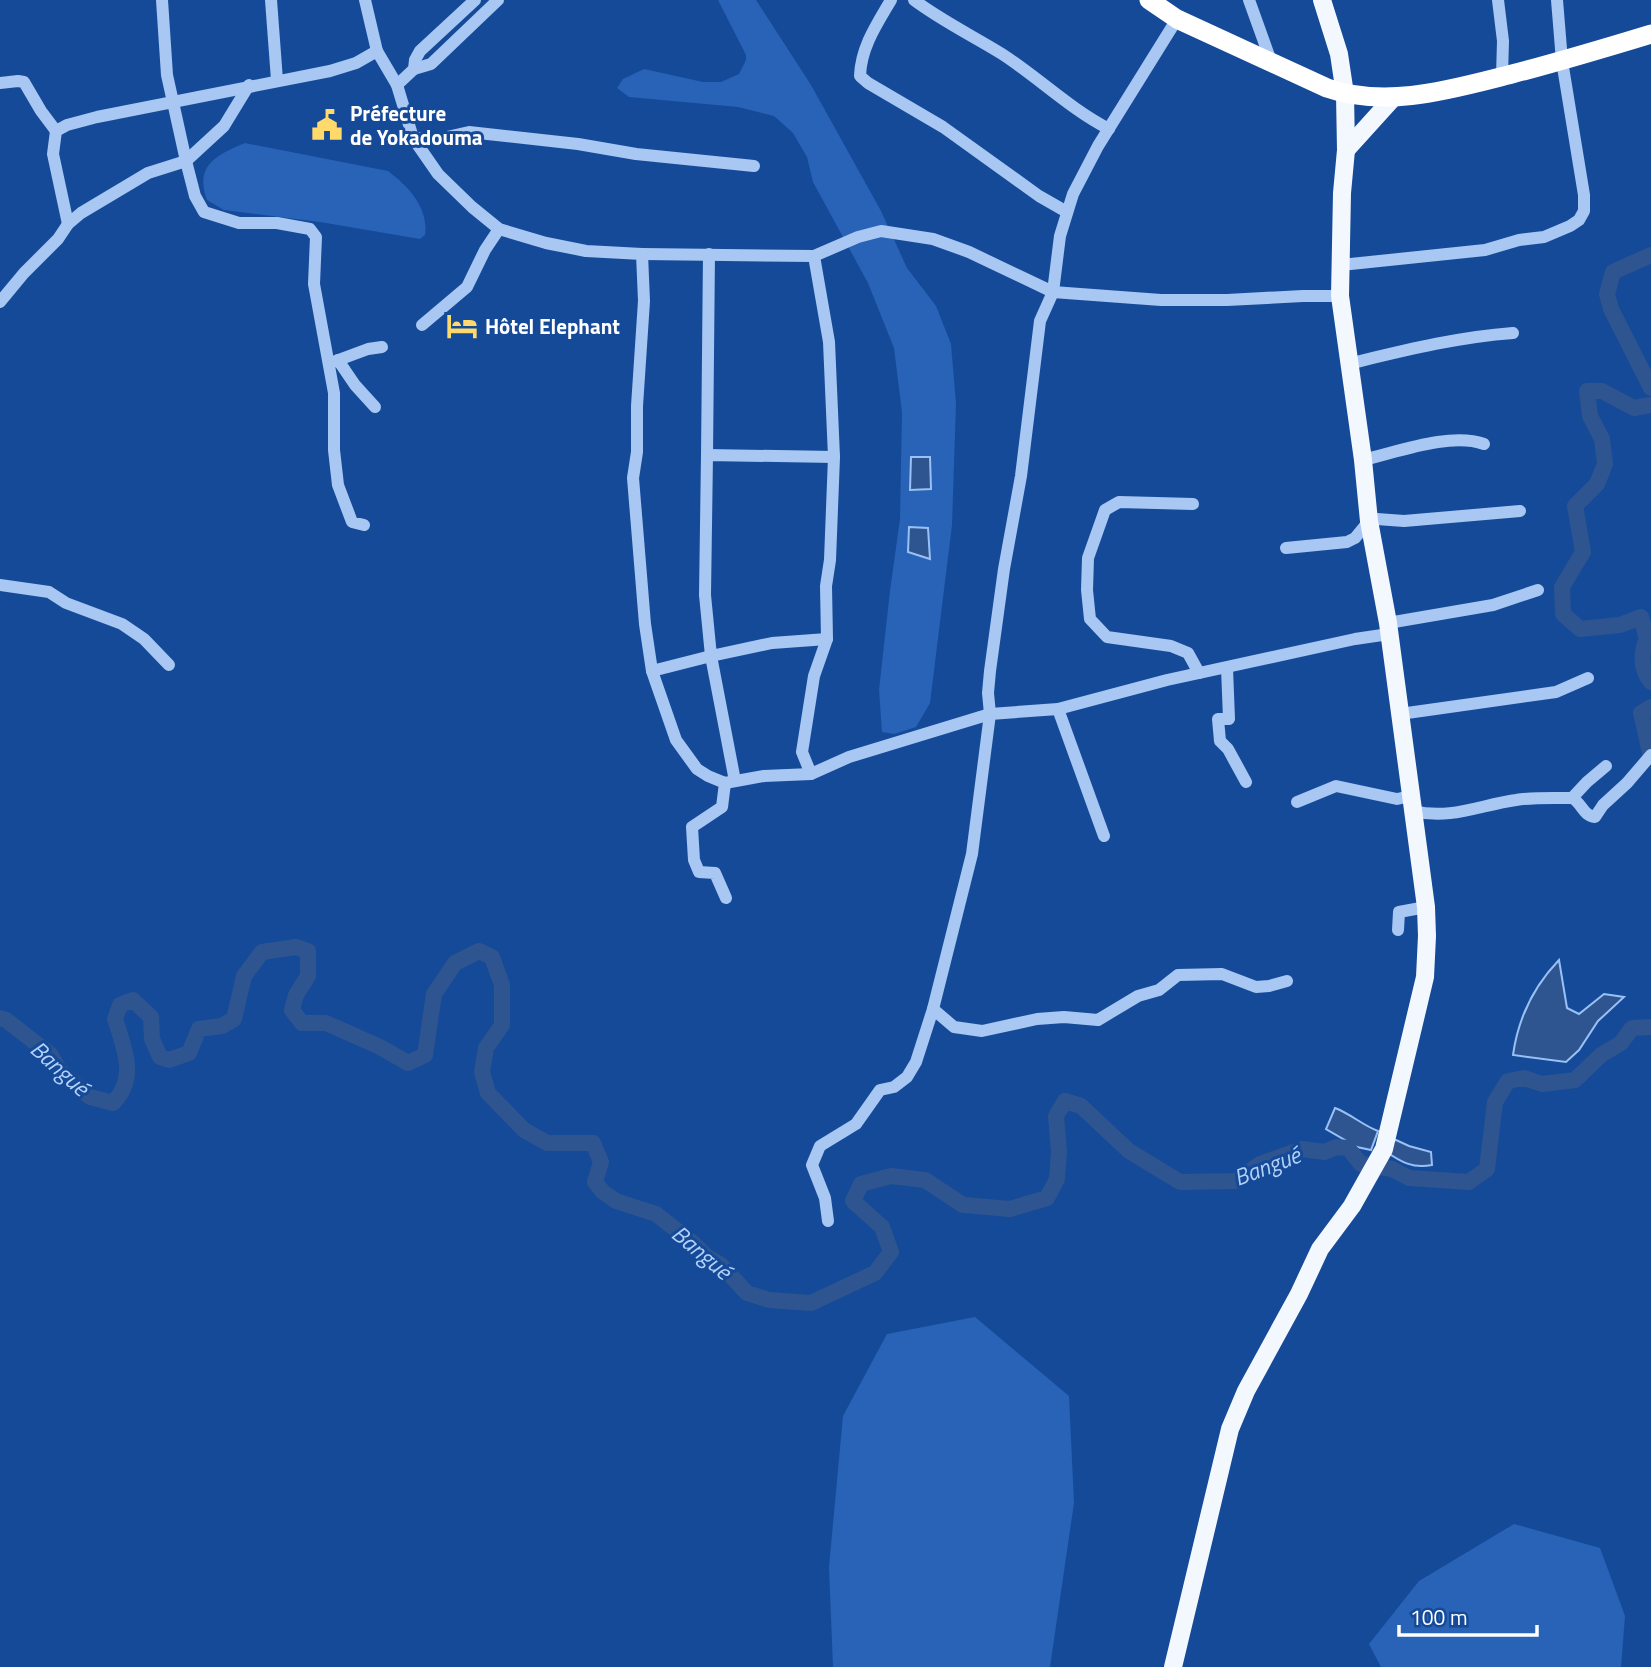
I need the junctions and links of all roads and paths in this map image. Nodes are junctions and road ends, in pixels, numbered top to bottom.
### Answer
1 (162, 0) edge
2 (271, 0) edge
3 (365, 0) edge
4 (475, 0) edge
5 (498, 0) edge
6 (891, 0) edge
7 (914, 0) edge
8 (1145, 0) edge
9 (1249, 0) edge
10 (1322, 0) edge
11 (1498, 0) edge
12 (1557, 0) edge
13 (1177, 19) junction
14 (1651, 34) edge
15 (377, 51) junction
16 (1562, 61) junction
17 (1272, 64) junction
18 (414, 69) junction
19 (1502, 76) junction
20 (278, 80) junction
21 (0, 83) edge
22 (249, 85) junction
23 (397, 85) junction
24 (1345, 94) junction
25 (1394, 97) junction
26 (173, 100) junction
27 (1109, 129) junction
28 (56, 131) junction
29 (413, 138) junction
30 (1346, 150) junction
31 (186, 161) junction
32 (754, 166) dead end
33 (1068, 212) junction
34 (68, 224) junction
35 (499, 229) junction
36 (642, 254) junction
37 (709, 254) junction
38 (814, 256) junction
39 (1341, 265) junction
40 (1053, 292) junction
41 (1340, 296) junction
42 (0, 302) edge
43 (422, 325) dead end
44 (1513, 333) dead end
45 (382, 347) dead end
46 (334, 362) junction
47 (1348, 364) junction
48 (374, 407) dead end
49 (1484, 444) dead end
50 (707, 455) junction
51 (835, 457) junction
52 (1363, 460) junction
53 (1193, 504) dead end
54 (1520, 511) dead end
55 (1369, 521) junction
56 (364, 525) dead end
57 (1286, 548) dead end
58 (0, 585) edge
59 (1538, 590) dead end
60 (1388, 628) junction
61 (827, 639) junction
62 (711, 656) junction
63 (169, 665) dead end
64 (1227, 668) junction
65 (652, 671) junction
66 (1199, 673) junction
67 (1588, 678) dead end
68 (1058, 709) junction
69 (990, 714) junction
70 (1400, 714) junction
71 (1651, 755) edge
72 (1606, 766) dead end
73 (811, 774) junction
74 (730, 782) junction
75 (1245, 782) dead end
76 (1572, 798) junction
77 (1297, 802) dead end
78 (1412, 803) junction
79 (1104, 836) dead end
80 (726, 898) dead end
81 (1426, 907) junction
82 (1398, 930) dead end
83 (1287, 981) dead end
84 (933, 1009) junction
85 (828, 1221) dead end
86 (1173, 1667) edge

1 - 26 street
2 - 20 street
3 - 15 street
4 - 18 street
5 - 18 street
6 - 33 street
7 - 27 street
8 - 13 highway
9 - 17 street
10 - 24 main road
11 - 19 street
12 - 16 street
13 - 17 highway
13 - 27 street
14 - 16 highway
15 - 20 street
15 - 23 street
16 - 19 highway
16 - 39 street
17 - 24 highway
18 - 23 street
19 - 25 highway
20 - 22 street
21 - 28 street
22 - 26 street
22 - 31 street
23 - 29 street
24 - 25 highway
24 - 30 main road
25 - 30 main road
26 - 28 street
26 - 31 street
27 - 33 street
28 - 34 street
29 - 32 street
29 - 35 street
30 - 39 main road
31 - 34 street
31 - 46 street
33 - 40 street
34 - 42 street
35 - 36 street
35 - 43 street
36 - 37 street
36 - 65 street
37 - 38 street
37 - 50 street
38 - 40 street
38 - 51 street
39 - 41 main road
40 - 41 street
40 - 69 street
41 - 47 main road
44 - 47 street
45 - 46 street
46 - 48 street
46 - 56 street
47 - 52 main road
49 - 52 street
50 - 51 street
50 - 62 street
51 - 61 street
52 - 55 main road
53 - 66 street
54 - 55 street
55 - 57 street
55 - 60 main road
58 - 63 street
59 - 60 street
60 - 64 street
60 - 70 main road
61 - 62 street
61 - 73 street
62 - 65 street
62 - 74 street
64 - 66 street
64 - 75 street
65 - 74 street
66 - 68 street
67 - 70 street
68 - 69 street
68 - 79 street
69 - 73 street
69 - 84 street
70 - 78 main road
71 - 76 street
72 - 76 street
73 - 74 street
74 - 80 street
76 - 78 street
77 - 78 street
78 - 81 main road
81 - 82 street
81 - 86 main road
83 - 84 street
84 - 85 street

